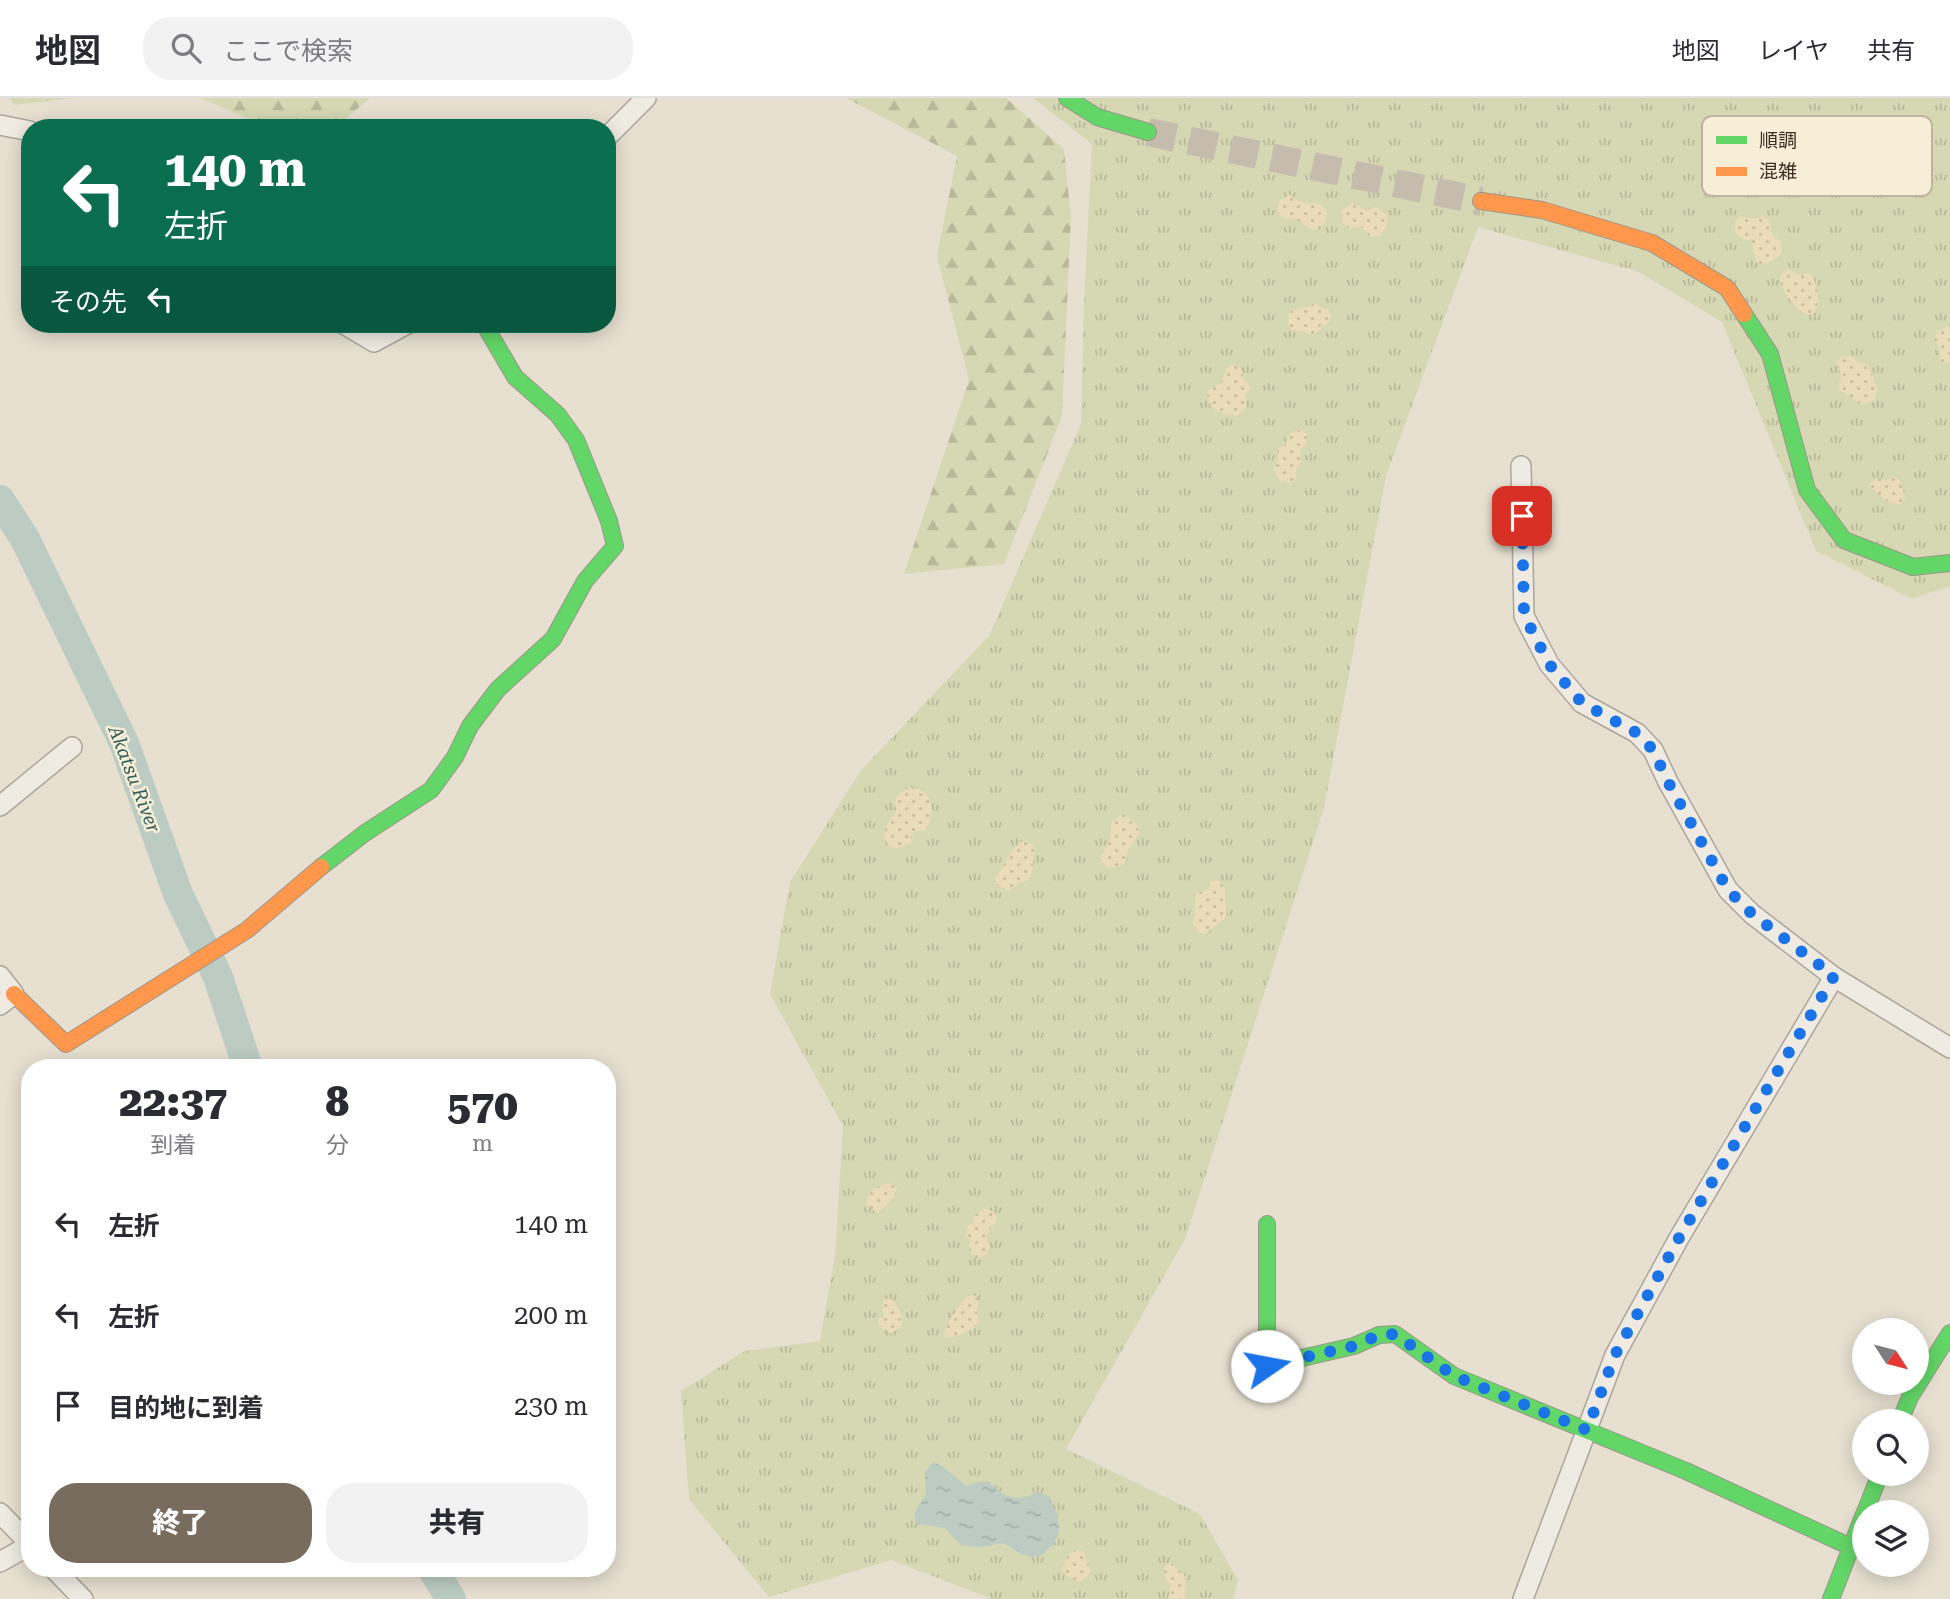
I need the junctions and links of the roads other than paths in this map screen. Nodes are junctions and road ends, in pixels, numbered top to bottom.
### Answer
1 (646, 98) edge
2 (1067, 98) edge
3 (0, 125) edge
4 (616, 128) edge
5 (21, 129) edge
6 (1148, 132) tunnel mouth
7 (1481, 201) tunnel mouth
8 (359, 333) edge
9 (390, 333) edge
10 (489, 333) edge
11 (1521, 466) dead end
12 (1950, 563) edge
13 (72, 747) dead end
14 (0, 806) edge
15 (0, 976) edge
16 (1834, 976) junction
17 (7, 1000) edge
18 (1950, 1048) edge
19 (1266, 1224) dead end
20 (1950, 1333) edge
21 (1905, 1409) edge
22 (1587, 1430) junction
23 (0, 1513) edge
24 (21, 1535) edge
25 (1852, 1542) edge
26 (1850, 1547) junction
27 (21, 1549) edge
28 (0, 1562) edge
29 (62, 1577) edge
30 (83, 1599) edge
31 (1523, 1599) edge
32 (1831, 1599) edge

1 - 4 street
2 - 6 street
3 - 5 street
7 - 12 street
8 - 9 street
10 - 17 street
11 - 16 street
13 - 14 street
15 - 17 street
16 - 18 street
16 - 22 street
19 - 22 street
20 - 21 street
22 - 26 street
22 - 31 street
23 - 24 street
25 - 26 street
26 - 32 street
27 - 28 street
29 - 30 street

